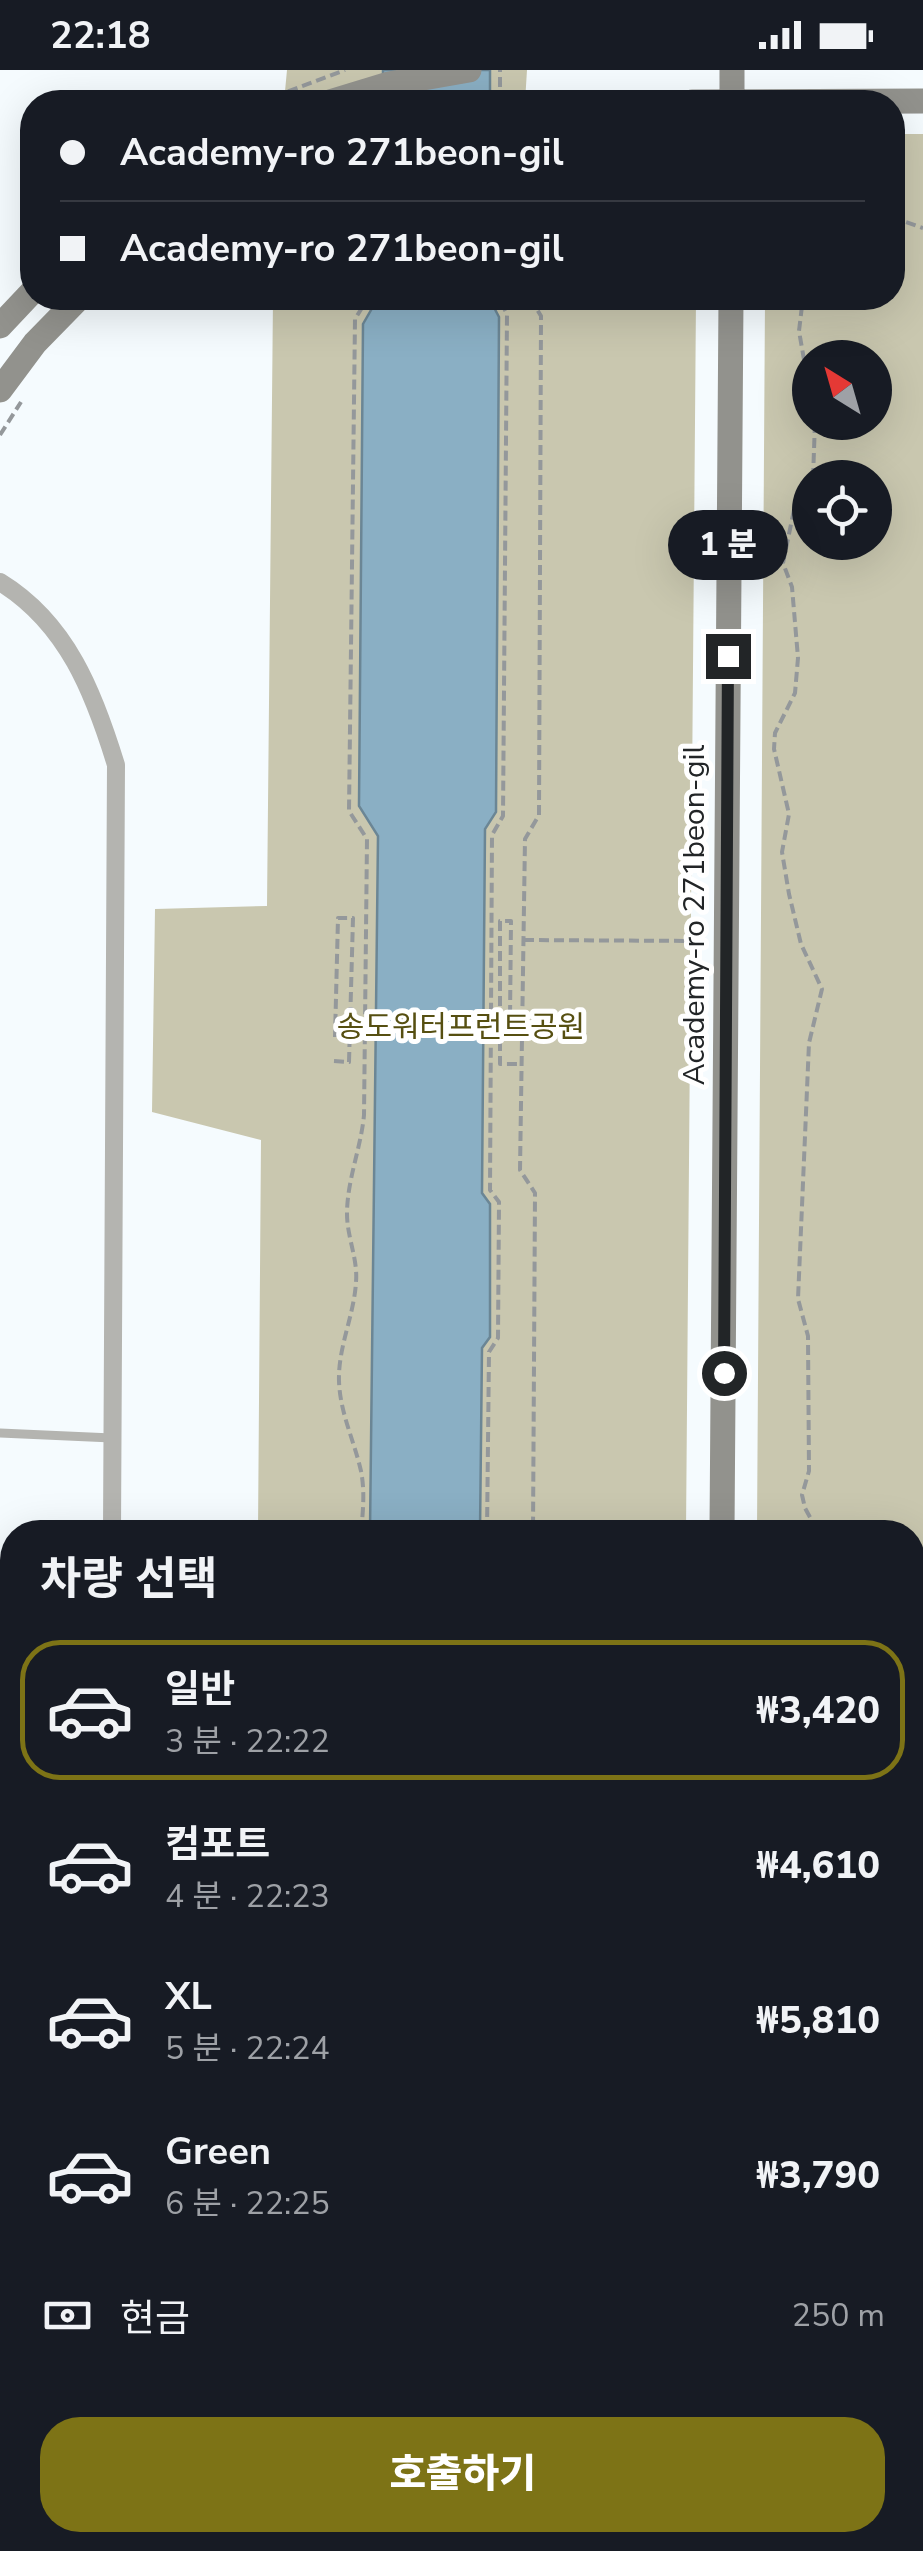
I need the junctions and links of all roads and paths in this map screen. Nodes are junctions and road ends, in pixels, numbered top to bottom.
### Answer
1 (345, 70) edge
2 (469, 70) edge
3 (732, 88) edge
4 (327, 90) edge
5 (761, 90) edge
6 (20, 305) edge
7 (67, 310) edge
8 (360, 310) edge
9 (505, 310) edge
10 (538, 310) edge
11 (731, 310) edge
12 (802, 310) edge
13 (0, 326) edge
14 (800, 340) edge
15 (0, 390) edge
16 (792, 520) edge
17 (0, 582) edge
18 (524, 940) junction
19 (697, 941) dead end
20 (350, 1018) junction
21 (500, 1020) junction
22 (522, 1020) junction
23 (335, 1037) dead end
24 (334, 1061) dead end
25 (522, 1064) junction
26 (1, 1432) edge
27 (112, 1438) junction
28 (112, 1520) edge
29 (361, 1520) edge
30 (488, 1520) edge
31 (532, 1520) edge
32 (722, 1520) edge
33 (811, 1520) edge

1 - 4 path
2 - 4 street, bridge
3 - 5 street
6 - 13 street
7 - 15 street
8 - 29 path
9 - 30 path
10 - 18 path
11 - 32 street, Academy-ro 271beon-gil
12 - 14 path
16 - 33 path
17 - 27 street
18 - 19 path
18 - 22 path
20 - 21 path, bridge
20 - 23 path
20 - 24 path
21 - 22 path
21 - 25 path
22 - 25 path
25 - 31 path
26 - 27 lane
27 - 28 street

